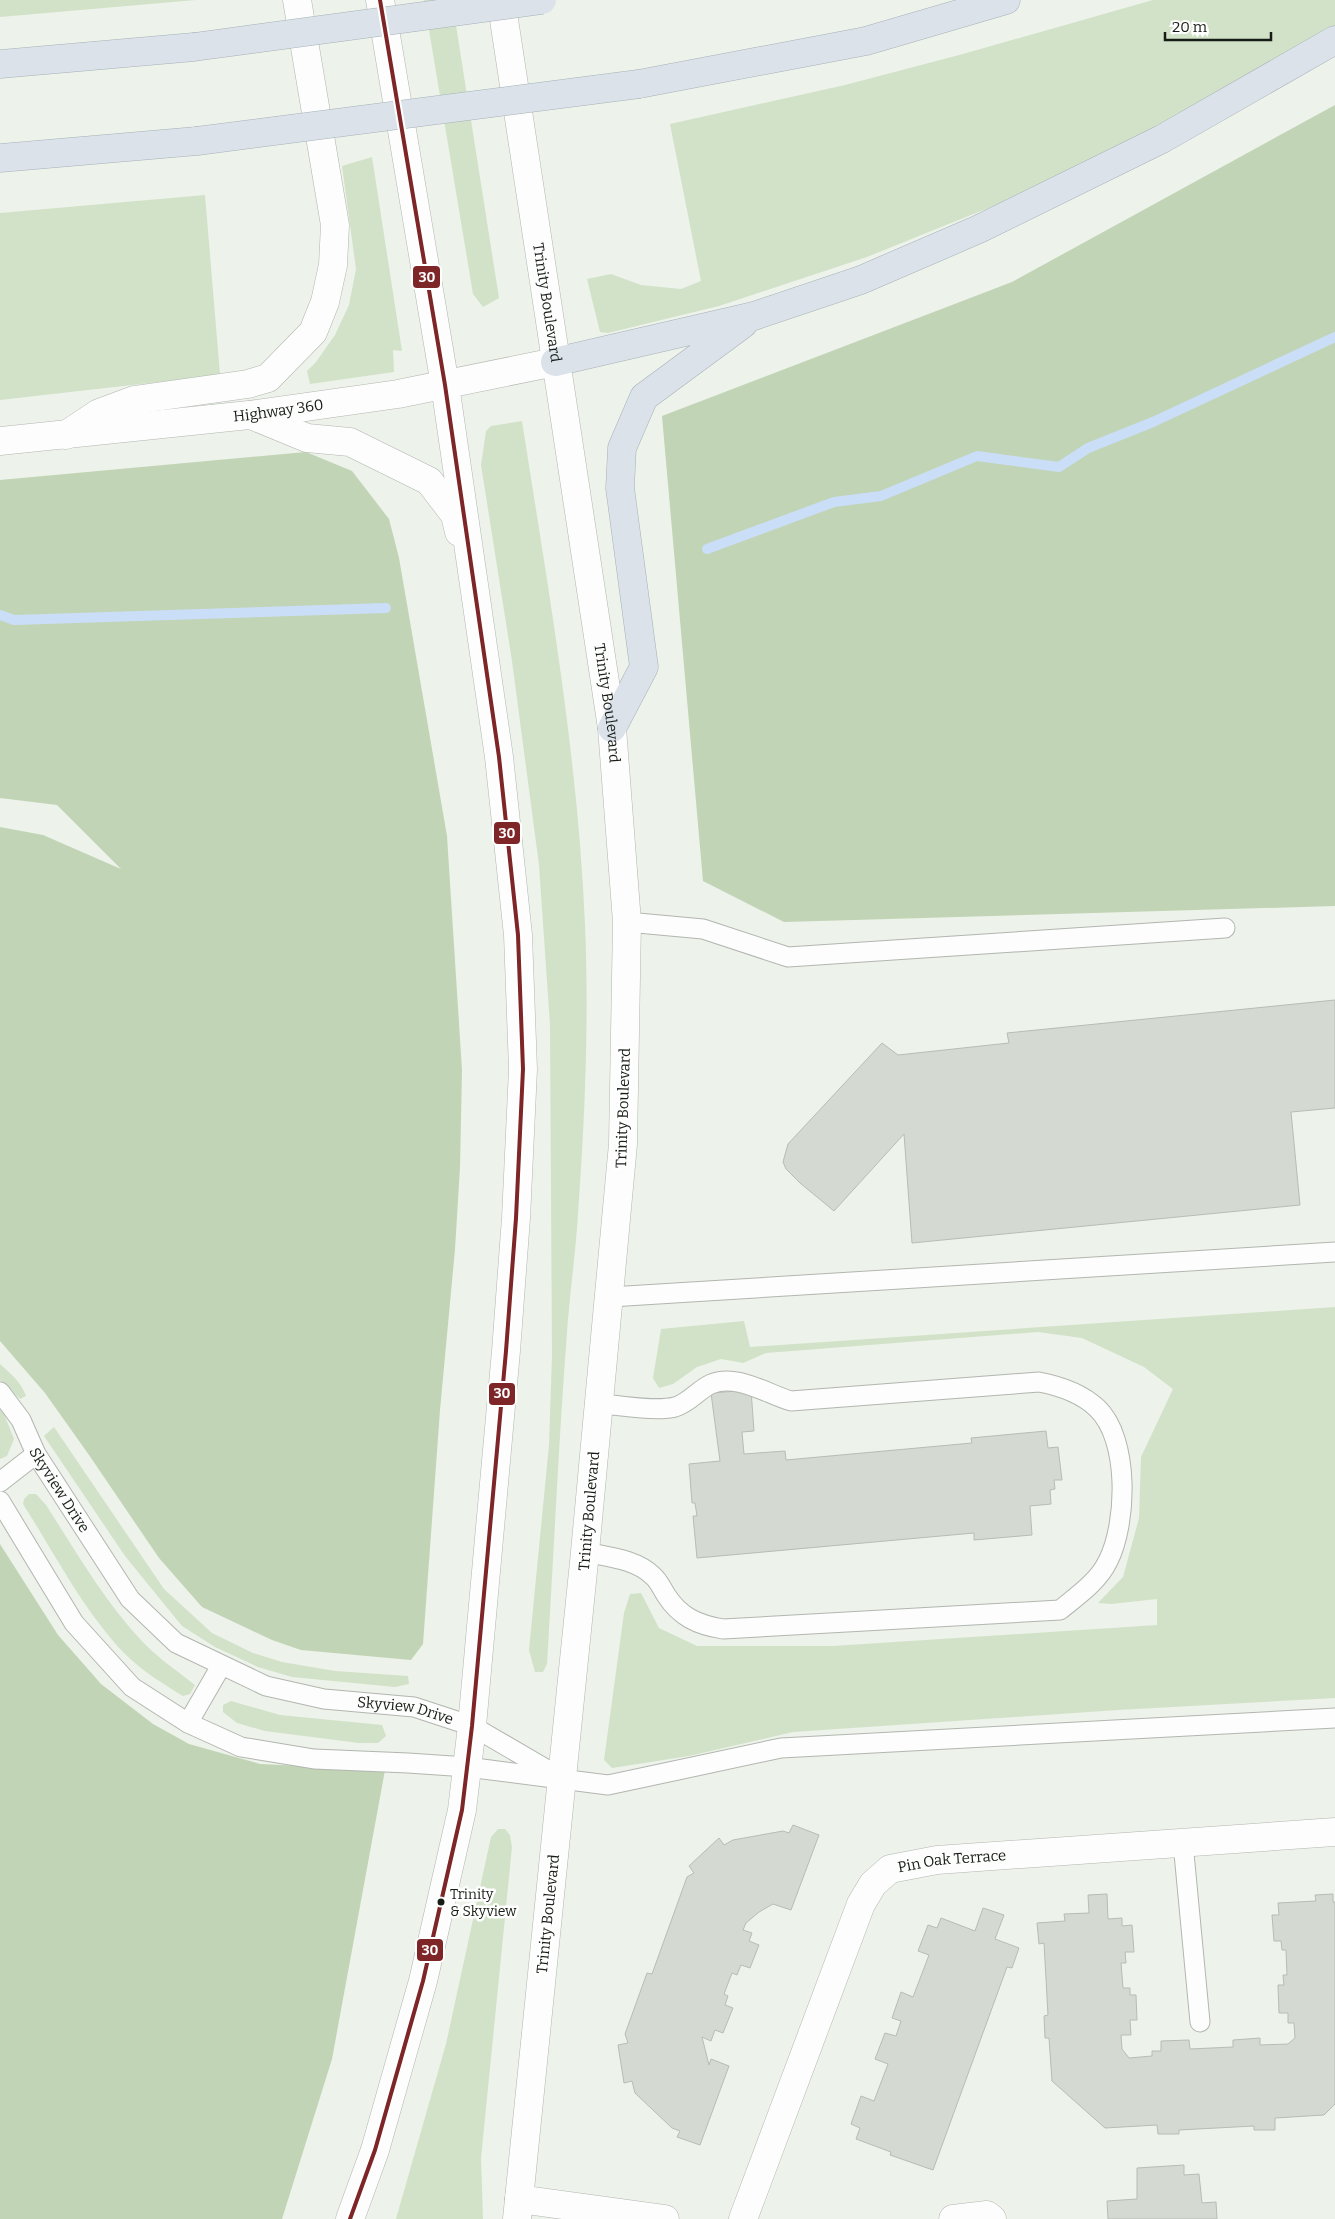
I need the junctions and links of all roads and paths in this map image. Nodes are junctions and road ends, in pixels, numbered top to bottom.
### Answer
1 (297, 0) edge
2 (380, 0) edge
3 (501, 0) edge
4 (542, 0) edge
5 (1006, 0) edge
6 (1335, 40) edge
7 (0, 64) edge
8 (0, 158) edge
9 (754, 316) junction
10 (555, 362) junction
11 (445, 385) junction
12 (249, 415) junction
13 (66, 435) junction
14 (0, 441) edge
15 (473, 583) junction
16 (612, 728) junction
17 (627, 922) junction
18 (1225, 928) dead end
19 (1335, 1252) edge
20 (610, 1297) junction
21 (0, 1392) edge
22 (599, 1404) junction
23 (36, 1454) junction
24 (0, 1482) edge
25 (0, 1501) edge
26 (585, 1552) junction
27 (221, 1666) junction
28 (1335, 1718) edge
29 (188, 1722) junction
30 (472, 1726) junction
31 (467, 1767) junction
32 (561, 1779) junction
33 (1335, 1832) edge
34 (1183, 1843) junction
35 (1200, 2022) dead end
36 (518, 2209) edge
37 (350, 2219) edge
38 (665, 2219) edge
39 (743, 2219) edge
40 (952, 2219) edge
41 (992, 2219) edge

1 - 13 main road
2 - 11 main road
3 - 10 main road, Trinity Boulevard
4 - 7 highway, bridge
5 - 8 highway, bridge
6 - 9 highway
9 - 10 highway
9 - 16 highway
10 - 11 main road, Highway 360
10 - 16 main road, Trinity Boulevard
11 - 12 main road, Highway 360
11 - 15 main road
12 - 13 main road, Highway 360
12 - 15 main road
13 - 14 main road, Highway 360
15 - 30 main road
16 - 17 main road, Trinity Boulevard
17 - 18 lane
17 - 20 main road, Trinity Boulevard
19 - 20 lane
20 - 22 main road, Trinity Boulevard
21 - 23 lane, Skyview Drive
22 - 26 main road, Trinity Boulevard
22 - 26 lane
23 - 24 lane
23 - 27 lane, Skyview Drive
25 - 29 lane
26 - 32 main road, Trinity Boulevard
27 - 29 lane
27 - 30 lane, Skyview Drive
28 - 32 lane
29 - 31 lane
30 - 31 main road
30 - 32 lane, Skyview Drive
31 - 32 lane
31 - 37 main road
32 - 36 main road, Trinity Boulevard
33 - 34 main road, Pin Oak Terrace
34 - 35 lane
34 - 39 main road, Pin Oak Terrace
36 - 38 main road
40 - 41 main road

